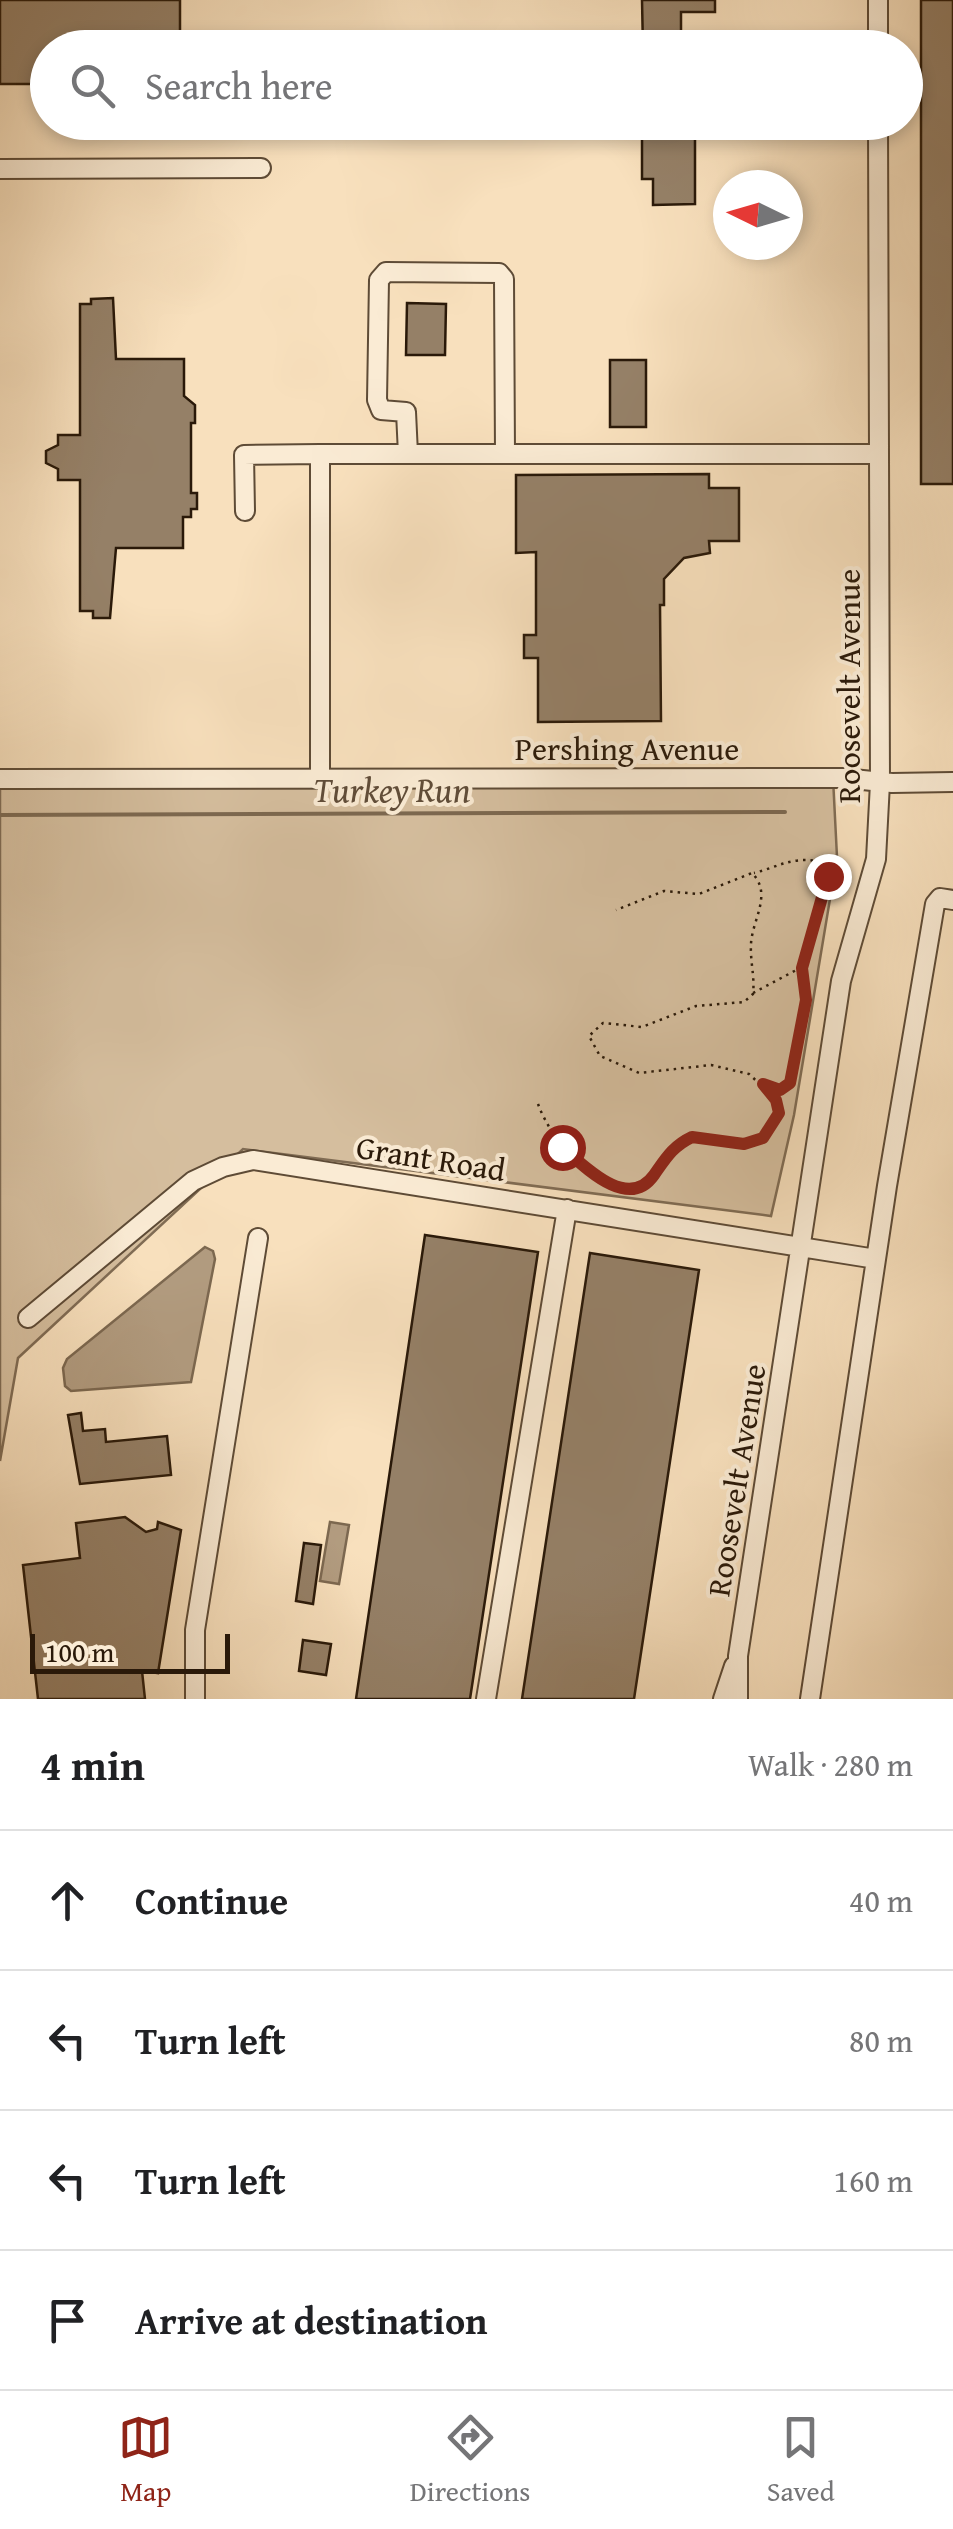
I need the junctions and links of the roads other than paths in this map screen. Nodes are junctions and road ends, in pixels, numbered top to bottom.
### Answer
1 (878, 0) edge
2 (878, 30) edge
3 (878, 140) edge
4 (261, 168) dead end
5 (0, 169) edge
6 (320, 454) junction
7 (408, 454) junction
8 (505, 454) junction
9 (876, 454) junction
10 (244, 511) dead end
11 (0, 779) edge
12 (320, 779) junction
13 (953, 782) edge
14 (880, 783) junction
15 (953, 900) edge
16 (566, 1210) junction
17 (258, 1238) dead end
18 (803, 1248) junction
19 (876, 1259) junction
20 (28, 1318) dead end
21 (738, 1656) junction
22 (195, 1699) edge
23 (486, 1699) edge
24 (723, 1699) edge
25 (738, 1699) edge
26 (810, 1699) edge

1 - 2 street
3 - 9 street, Roosevelt Avenue
4 - 5 street
6 - 7 street
6 - 10 street
6 - 12 street
7 - 8 street
7 - 8 street
8 - 9 street
9 - 14 street, Roosevelt Avenue
11 - 12 street, Pershing Avenue
12 - 14 street, Pershing Avenue
13 - 14 street, Pershing Avenue
14 - 18 street, Roosevelt Avenue
15 - 19 street
16 - 18 street, Grant Road
16 - 20 street, Grant Road
16 - 23 street
17 - 22 street
18 - 19 street, Grant Road
18 - 21 street, Roosevelt Avenue
19 - 26 street
21 - 24 street, Roosevelt Avenue
21 - 25 street, Roosevelt Avenue

